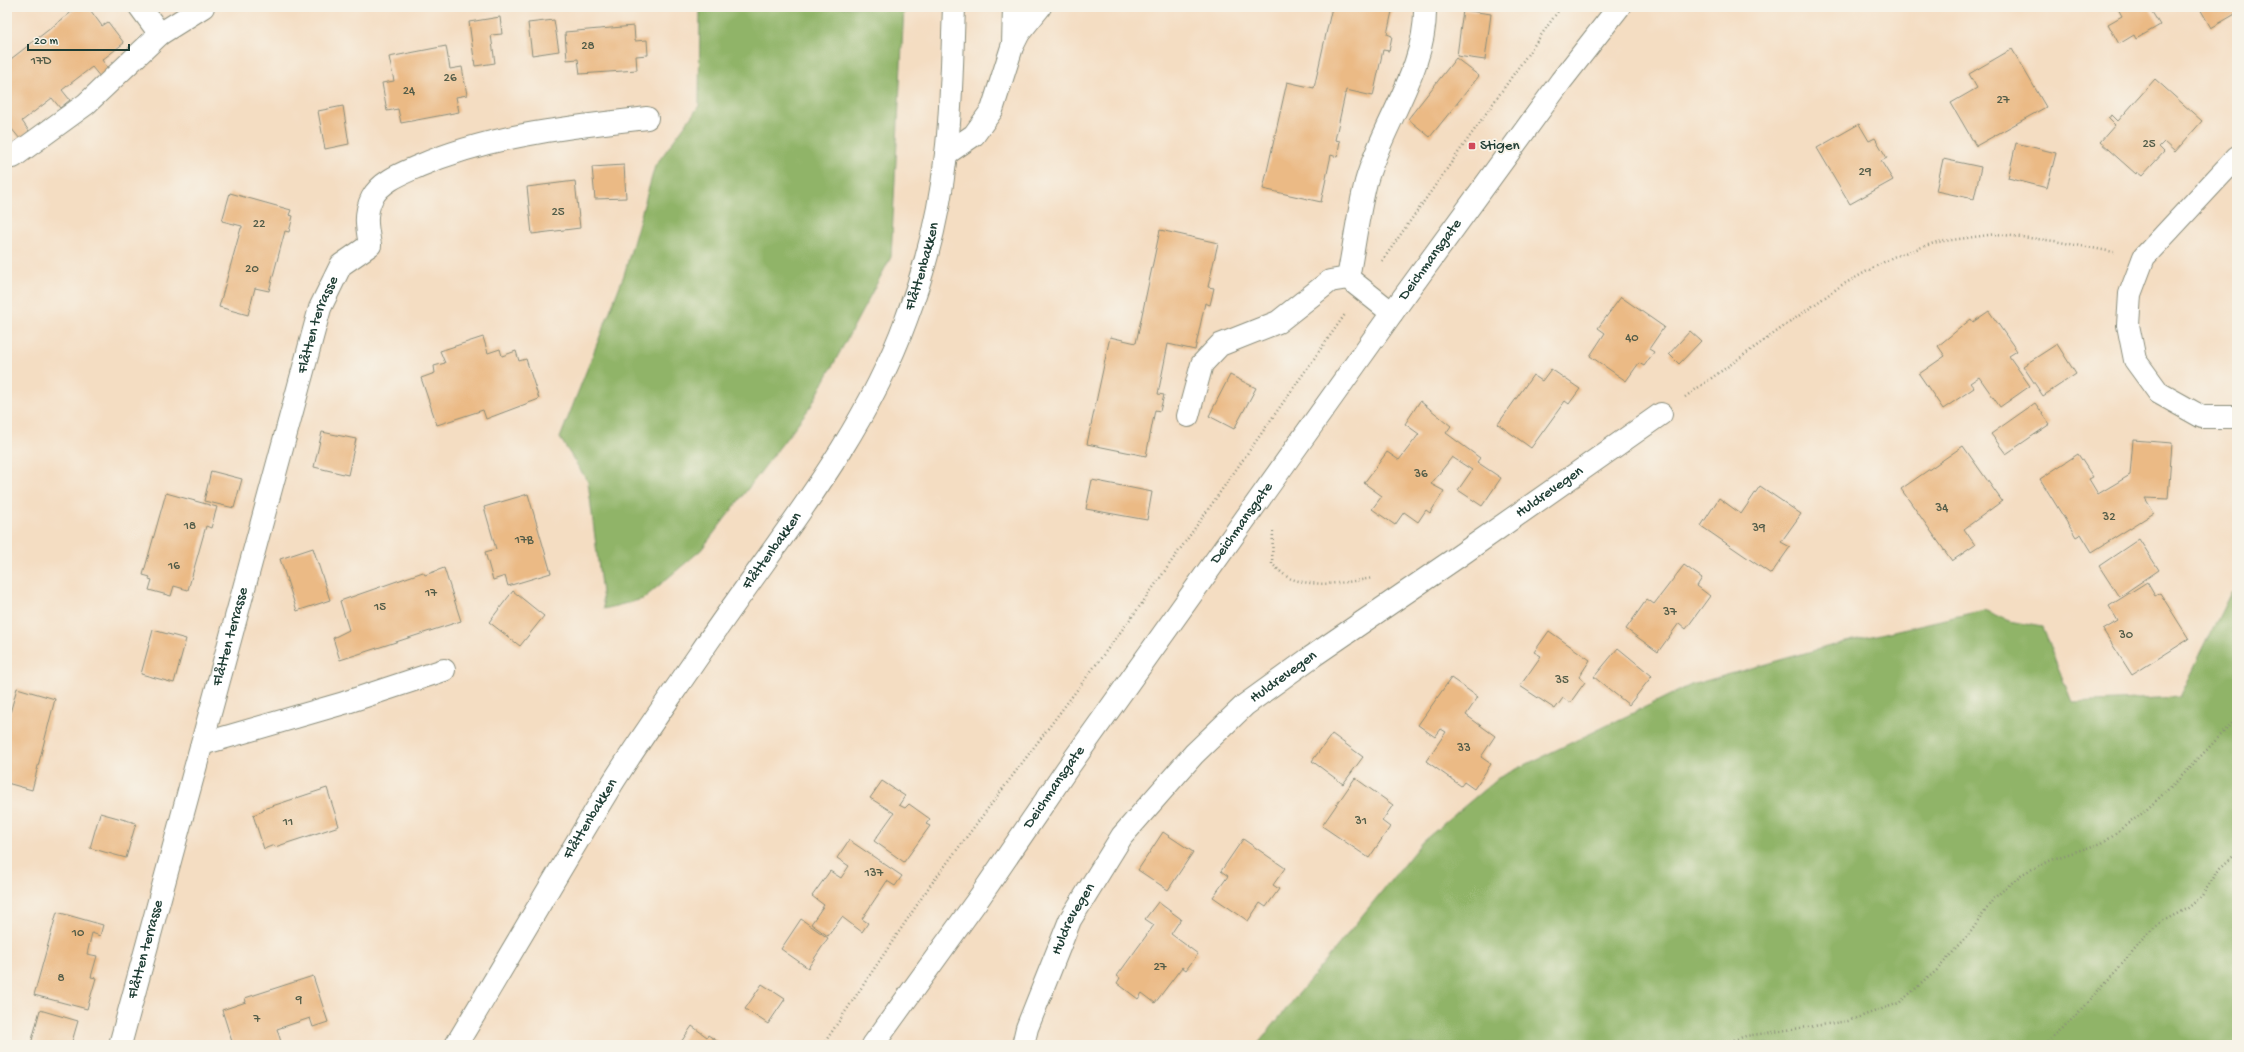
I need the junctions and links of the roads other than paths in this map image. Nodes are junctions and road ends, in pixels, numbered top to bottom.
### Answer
1 (140, 7) edge
2 (203, 7) edge
3 (954, 7) edge
4 (1014, 7) edge
5 (1040, 7) edge
6 (1425, 7) edge
7 (1619, 7) edge
8 (160, 34) junction
9 (1012, 47) junction
10 (647, 118) dead end
11 (946, 154) junction
12 (13, 157) dead end
13 (2237, 157) edge
14 (1355, 284) junction
15 (1392, 313) junction
16 (1661, 414) road end
17 (1188, 416) dead end
18 (2237, 417) edge
19 (444, 670) dead end
20 (202, 744) junction
21 (120, 1045) edge
22 (456, 1045) edge
23 (873, 1045) edge
24 (1023, 1045) edge

1 - 8 street
2 - 8 street
3 - 11 street, Flåttenbakken
4 - 9 street
5 - 9 street
6 - 14 street
7 - 15 street, Deichmansgate
8 - 12 street
9 - 11 street
10 - 20 street, Flåtten terrasse
11 - 22 street, Flåttenbakken
13 - 18 street
14 - 15 street
14 - 17 street
15 - 23 street, Deichmansgate
16 - 24 street, Huldrevegen
19 - 20 street
20 - 21 street, Flåtten terrasse

